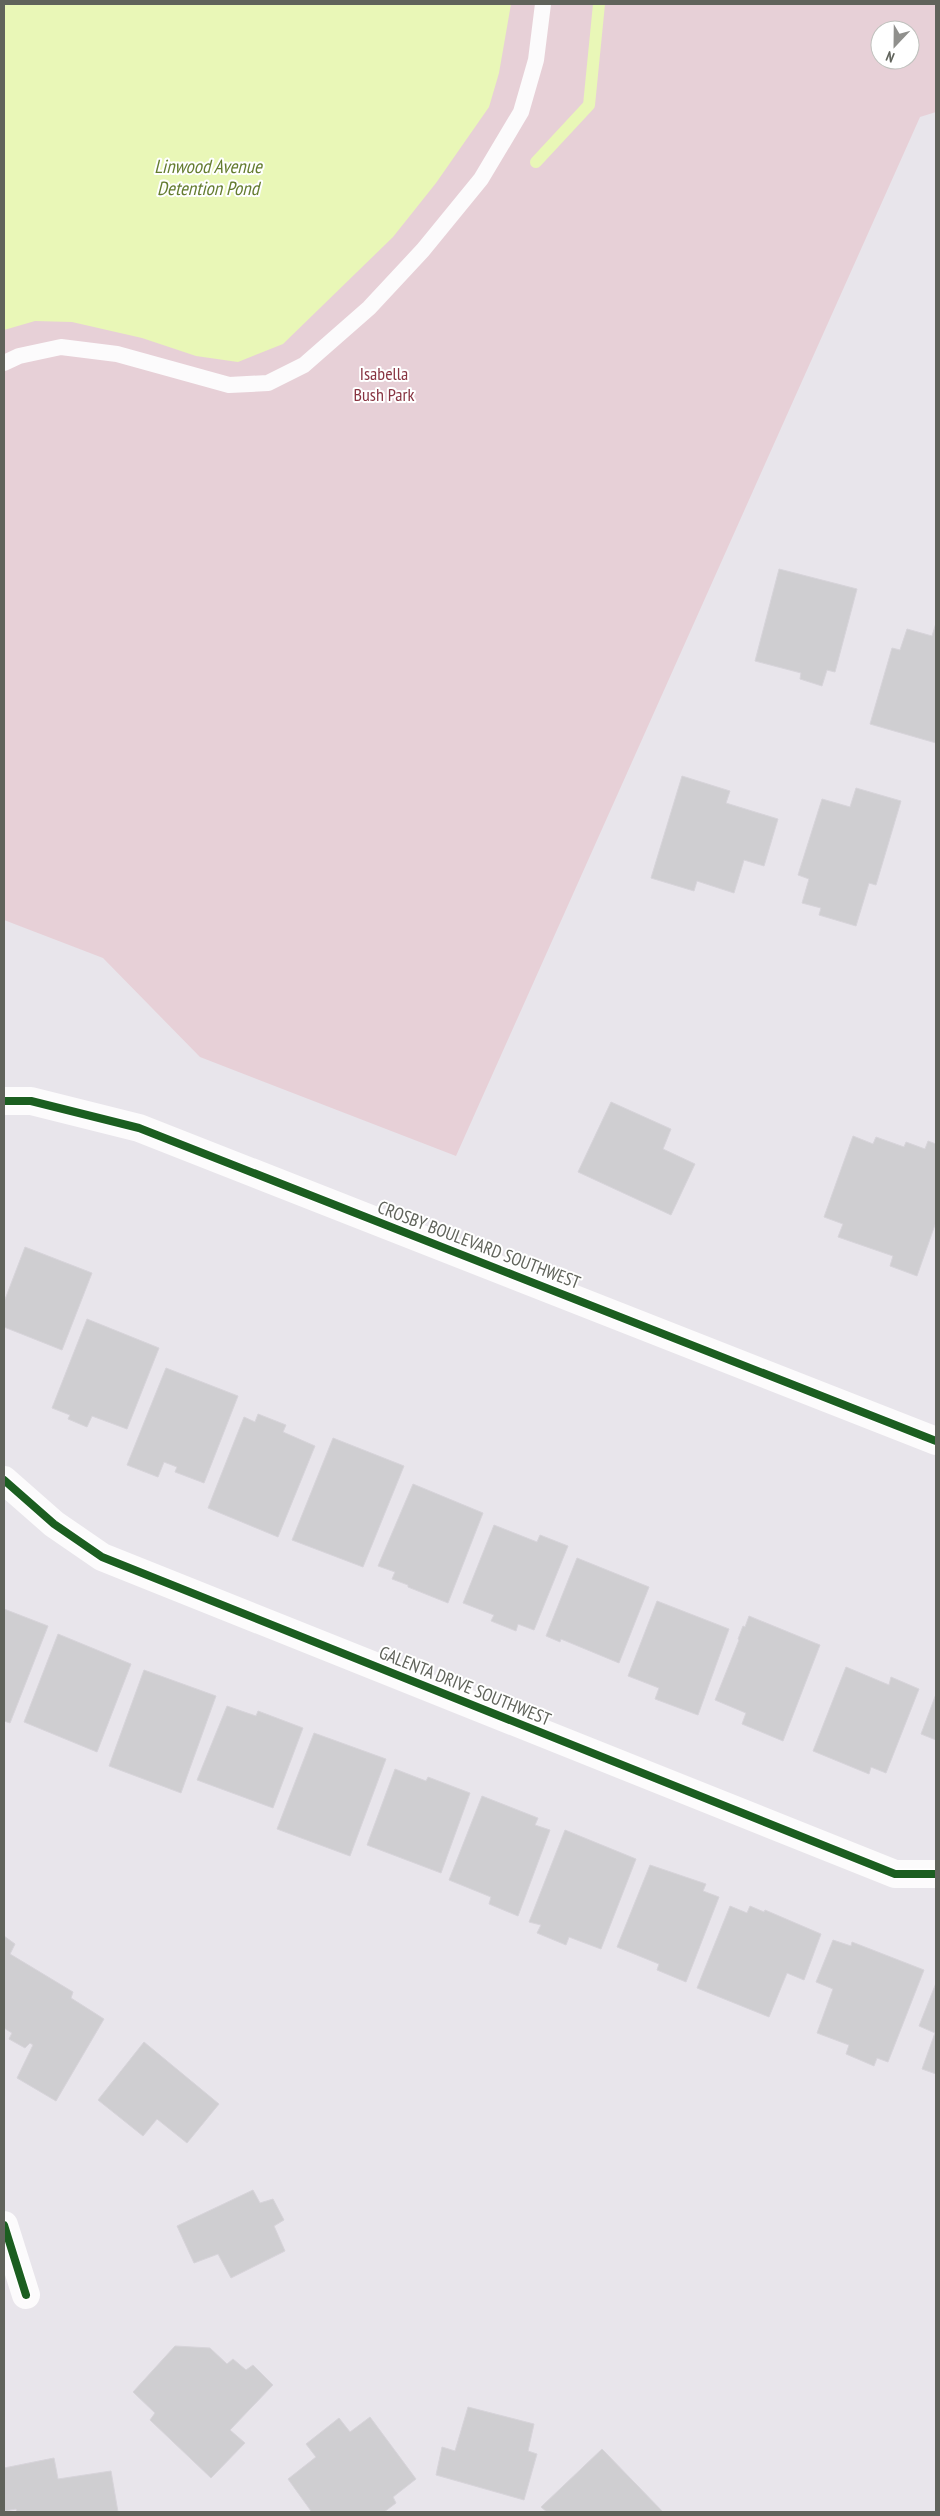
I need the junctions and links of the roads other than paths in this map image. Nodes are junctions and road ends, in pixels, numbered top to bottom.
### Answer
1 (543, 4) edge
2 (4, 363) edge
3 (4, 1101) edge
4 (936, 1441) edge
5 (4, 1480) edge
6 (936, 1874) edge
7 (4, 2225) edge
8 (26, 2295) dead end

1 - 2 lane
3 - 4 street, CROSBY BOULEVARD SOUTHWEST
5 - 6 street, GALENTA DRIVE SOUTHWEST
7 - 8 street

